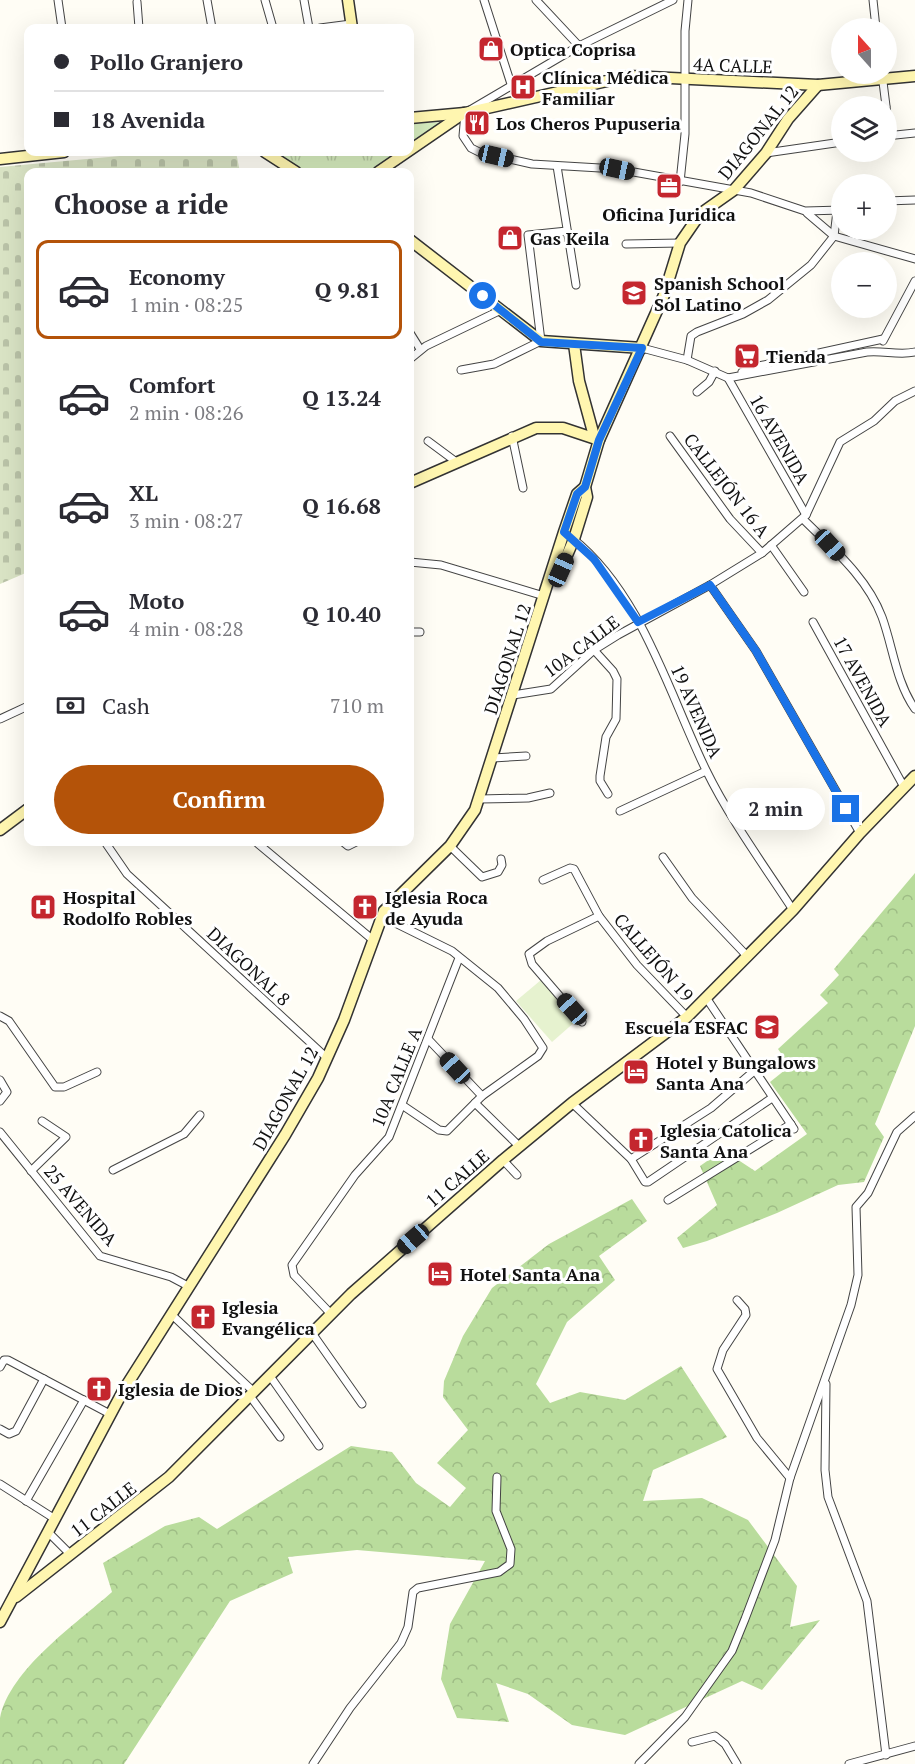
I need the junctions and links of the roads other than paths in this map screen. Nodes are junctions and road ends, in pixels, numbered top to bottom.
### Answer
1 (58, 0) edge
2 (207, 0) edge
3 (265, 0) edge
4 (304, 0) edge
5 (348, 0) edge
6 (484, 0) edge
7 (536, 0) edge
8 (674, 0) edge
9 (688, 0) edge
10 (873, 0) edge
11 (137, 2) dead end
12 (875, 18) edge
13 (61, 24) edge
14 (139, 24) edge
15 (211, 24) edge
16 (272, 24) edge
17 (308, 24) edge
18 (351, 24) edge
19 (579, 46) junction
20 (915, 76) edge
21 (897, 77) edge
22 (687, 80) junction
23 (831, 83) edge
24 (511, 84) junction
25 (818, 85) junction
26 (465, 113) junction
27 (414, 118) edge
28 (915, 133) edge
29 (897, 135) edge
30 (831, 144) edge
31 (414, 148) edge
32 (24, 149) edge
33 (0, 152) edge
34 (766, 153) junction
35 (27, 156) edge
36 (271, 156) edge
37 (402, 156) edge
38 (0, 159) edge
39 (557, 166) junction
40 (290, 168) edge
41 (384, 168) edge
42 (680, 182) junction
43 (734, 190) junction
44 (915, 200) edge
45 (897, 201) edge
46 (805, 211) junction
47 (831, 211) edge
48 (567, 231) junction
49 (831, 233) edge
50 (831, 240) edge
51 (848, 240) edge
52 (414, 243) edge
53 (680, 243) junction
54 (626, 244) dead end
55 (915, 259) edge
56 (915, 281) edge
57 (576, 285) dead end
58 (501, 310) junction
59 (883, 339) junction
60 (414, 340) edge
61 (541, 342) junction
62 (574, 344) junction
63 (642, 348) junction
64 (885, 349) junction
65 (420, 350) junction
66 (915, 352) edge
67 (414, 355) edge
68 (687, 360) junction
69 (462, 370) dead end
70 (715, 371) junction
71 (728, 378) junction
72 (915, 391) edge
73 (697, 392) dead end
74 (512, 436) junction
75 (669, 436) dead end
76 (596, 438) junction
77 (428, 441) dead end
78 (455, 461) junction
79 (414, 481) edge
80 (585, 487) junction
81 (523, 488) dead end
82 (804, 517) junction
83 (564, 532) junction
84 (574, 539) junction
85 (771, 545) junction
86 (762, 553) junction
87 (414, 562) edge
88 (552, 575) junction
89 (710, 585) junction
90 (804, 592) dead end
91 (544, 596) junction
92 (638, 622) junction
93 (813, 622) dead end
94 (414, 632) edge
95 (420, 632) dead end
96 (594, 650) junction
97 (513, 694) junction
98 (24, 708) edge
99 (915, 709) edge
100 (0, 719) edge
101 (526, 756) dead end
102 (493, 758) junction
103 (706, 771) junction
104 (915, 776) edge
105 (904, 787) junction
106 (550, 793) dead end
107 (608, 794) dead end
108 (480, 799) junction
109 (620, 811) dead end
110 (24, 812) edge
111 (0, 830) edge
112 (860, 833) junction
113 (108, 846) edge
114 (261, 846) edge
115 (450, 846) junction
116 (663, 857) dead end
117 (501, 859) dead end
118 (543, 880) dead end
119 (793, 910) junction
120 (381, 916) junction
121 (599, 916) junction
122 (373, 940) junction
123 (748, 957) junction
124 (459, 958) junction
125 (707, 999) junction
126 (0, 1016) edge
127 (687, 1017) junction
128 (582, 1022) dead end
129 (428, 1039) junction
130 (327, 1058) junction
131 (754, 1071) junction
132 (97, 1072) dead end
133 (0, 1080) edge
134 (482, 1096) junction
135 (772, 1098) junction
136 (0, 1101) edge
137 (475, 1103) junction
138 (572, 1103) junction
139 (402, 1105) junction
140 (200, 1115) dead end
141 (915, 1116) edge
142 (42, 1121) dead end
143 (0, 1132) edge
144 (519, 1146) junction
145 (631, 1159) junction
146 (502, 1160) junction
147 (113, 1170) dead end
148 (31, 1171) junction
149 (517, 1175) dead end
150 (668, 1200) dead end
151 (188, 1286) junction
152 (736, 1300) dead end
153 (171, 1314) junction
154 (331, 1314) junction
155 (312, 1333) junction
156 (0, 1366) edge
157 (270, 1376) junction
158 (826, 1378) junction
159 (44, 1379) junction
160 (252, 1394) junction
161 (84, 1401) junction
162 (362, 1404) dead end
163 (110, 1414) junction
164 (0, 1430) edge
165 (280, 1437) dead end
166 (320, 1446) dead end
167 (497, 1477) dead end
168 (790, 1478) junction
169 (0, 1484) edge
170 (26, 1500) junction
171 (55, 1519) junction
172 (48, 1533) junction
173 (71, 1555) junction
174 (14, 1599) junction
175 (0, 1622) edge
176 (692, 1742) dead end
177 (915, 1746) edge
178 (886, 1755) junction
179 (313, 1764) edge
180 (639, 1764) edge
181 (737, 1764) edge
182 (849, 1764) edge

1 - 13 street
2 - 15 street
3 - 16 street
4 - 17 street
5 - 18 main road
6 - 24 street
7 - 19 street
8 - 19 street
9 - 22 street
10 - 12 street
11 - 14 street
19 - 24 street
20 - 21 main road, 4A CALLE
22 - 25 main road, 4A CALLE
22 - 26 main road, 4A CALLE
22 - 42 street
23 - 25 main road, 4A CALLE
24 - 26 street
25 - 34 main road, DIAGONAL 12
26 - 27 main road, 4A CALLE
26 - 31 main road
26 - 39 street
28 - 29 street
30 - 34 street
32 - 33 main road
34 - 43 main road, DIAGONAL 12
35 - 38 main road
36 - 40 main road
37 - 41 main road
39 - 42 street
39 - 48 street
42 - 43 street
43 - 46 street
43 - 53 main road, DIAGONAL 12
44 - 45 street
46 - 47 street
46 - 49 street
48 - 57 street
48 - 61 street
50 - 68 street
51 - 55 street
52 - 58 main road
53 - 54 street
53 - 63 main road, DIAGONAL 12
56 - 59 street
58 - 61 main road
58 - 65 street
59 - 64 street
59 - 71 street
60 - 65 street
61 - 62 main road
61 - 69 street
62 - 63 main road
62 - 76 main road
63 - 68 street
63 - 76 main road, DIAGONAL 12
64 - 66 street
64 - 71 street
65 - 67 street
68 - 70 street
70 - 71 street
70 - 73 street
71 - 82 street, 16 AVENIDA
72 - 82 street, 10A CALLE
74 - 76 main road
74 - 78 main road
74 - 81 street
75 - 86 street, CALLEJÓN 16 A
76 - 80 main road, DIAGONAL 12
77 - 78 street
78 - 79 main road
80 - 83 main road, DIAGONAL 12
80 - 84 main road, DIAGONAL 12
82 - 85 street, 10A CALLE
82 - 99 street, 16 AVENIDA
83 - 84 street, 19 AVENIDA
83 - 88 main road, DIAGONAL 12
84 - 88 main road, DIAGONAL 12
84 - 92 street, 19 AVENIDA
85 - 86 street, 10A CALLE
85 - 90 street
86 - 89 street, 10A CALLE
87 - 91 street
88 - 91 main road, DIAGONAL 12
89 - 92 street, 10A CALLE
89 - 112 street
91 - 97 main road, DIAGONAL 12
92 - 96 street, 10A CALLE
92 - 103 street, 19 AVENIDA
93 - 105 street, 17 AVENIDA
94 - 95 street
96 - 97 street, 10A CALLE
96 - 107 street
97 - 102 main road, DIAGONAL 12
98 - 100 street
101 - 102 street
102 - 108 main road, DIAGONAL 12
103 - 109 street
103 - 119 street, 19 AVENIDA
104 - 105 main road, 11 CALLE
105 - 112 main road, 11 CALLE
106 - 108 street
108 - 115 main road, DIAGONAL 12
110 - 111 main road
112 - 119 main road, 11 CALLE
113 - 130 street, DIAGONAL 8
114 - 122 street
115 - 117 street
115 - 120 main road, DIAGONAL 12
116 - 123 street
118 - 121 street, CALLEJÓN 19
119 - 123 main road, 11 CALLE
120 - 122 main road, DIAGONAL 12
120 - 124 street
121 - 127 street, CALLEJÓN 19
121 - 128 street
122 - 130 main road, DIAGONAL 12
123 - 125 main road, 11 CALLE
124 - 129 street, 10A CALLE A
124 - 134 street
125 - 127 main road, 11 CALLE
125 - 131 street
126 - 132 street
127 - 138 main road, 11 CALLE
129 - 134 street
129 - 139 street, 10A CALLE A
130 - 151 main road, DIAGONAL 12
131 - 135 street
131 - 145 street
133 - 136 street
134 - 137 street
135 - 145 street
135 - 150 street
137 - 139 street
137 - 144 street
138 - 144 main road, 11 CALLE
138 - 145 street
139 - 154 street, 10A CALLE A
140 - 147 street
141 - 158 street
142 - 148 street
143 - 148 street, 25 AVENIDA
144 - 146 main road, 11 CALLE
146 - 149 street
146 - 154 main road, 11 CALLE
148 - 151 street, 25 AVENIDA
151 - 153 main road, DIAGONAL 12
152 - 168 street
153 - 160 street
153 - 163 main road, DIAGONAL 12
154 - 155 main road, 11 CALLE
155 - 157 main road, 11 CALLE
155 - 162 street
156 - 159 street
157 - 160 main road, 11 CALLE
157 - 166 street
158 - 168 street
158 - 178 street
159 - 161 street
159 - 164 street
160 - 165 street
160 - 173 main road, 11 CALLE
161 - 163 street
161 - 170 street
163 - 171 main road, DIAGONAL 12
167 - 179 street
168 - 180 street
169 - 170 street
170 - 171 street
171 - 172 main road, DIAGONAL 12
172 - 173 street
172 - 174 main road, DIAGONAL 12
173 - 174 main road, 11 CALLE
174 - 175 main road, DIAGONAL 12
176 - 181 street
177 - 178 street
178 - 182 street

